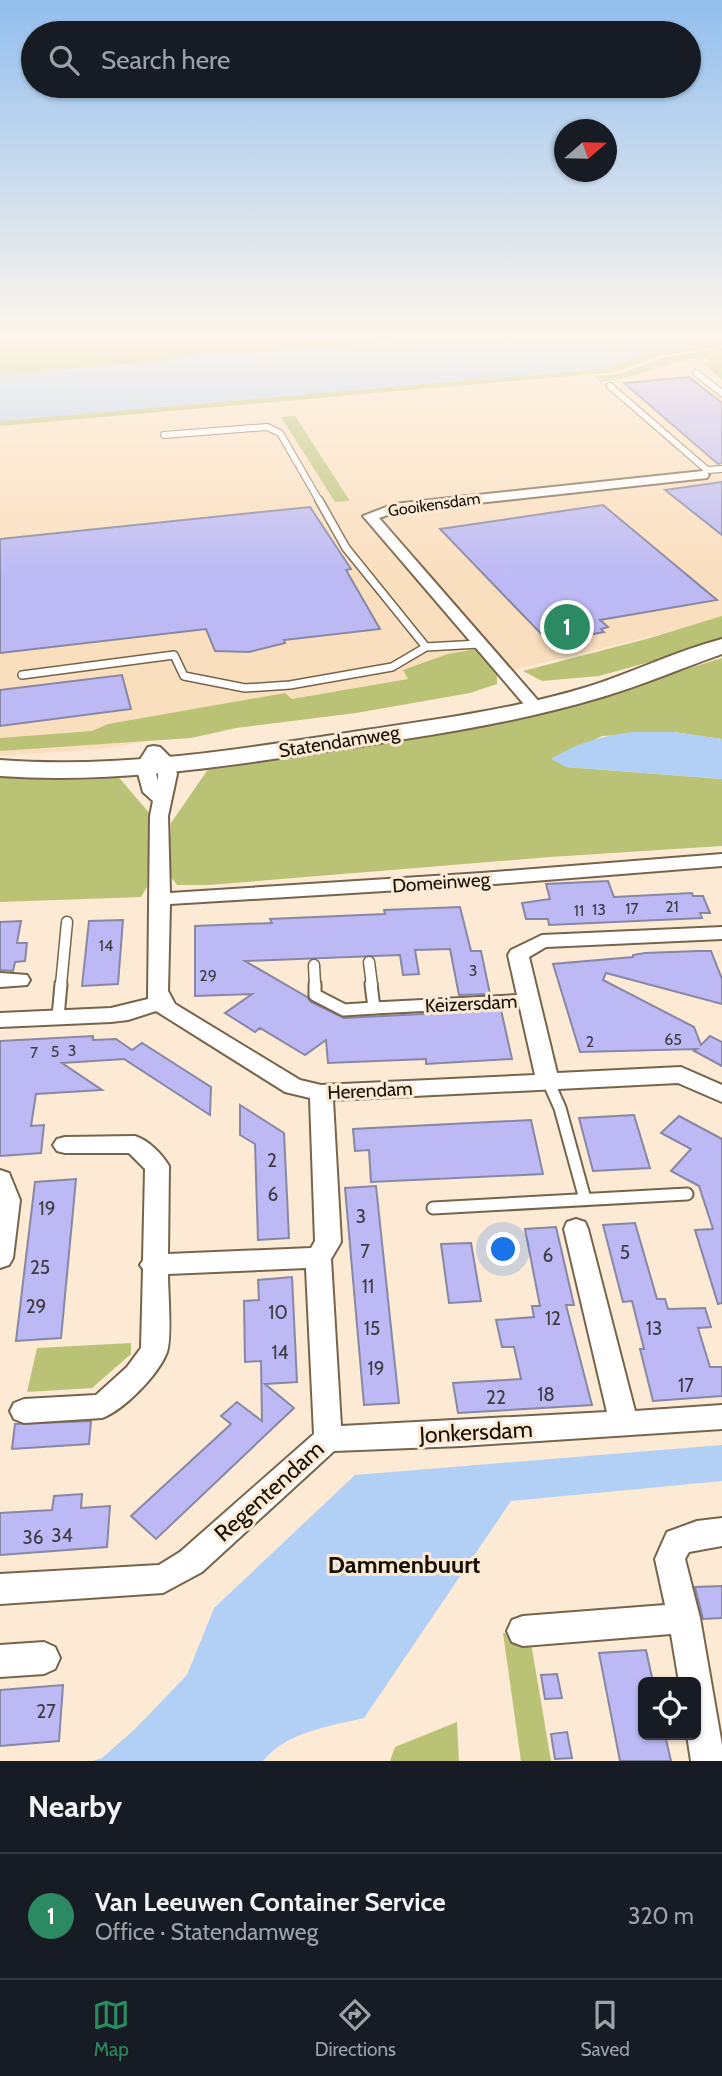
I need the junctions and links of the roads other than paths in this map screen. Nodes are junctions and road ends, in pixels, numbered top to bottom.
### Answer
1 (642, 415) edge
2 (163, 435) dead end
3 (722, 469) edge
4 (705, 473) junction
5 (479, 644) junction
6 (722, 646) edge
7 (426, 647) junction
8 (22, 675) dead end
9 (529, 701) junction
10 (155, 761) junction
11 (3, 768) edge
12 (722, 860) edge
13 (160, 899) junction
14 (67, 922) dead end
15 (722, 933) edge
16 (369, 962) dead end
17 (314, 965) dead end
18 (528, 1000) junction
19 (159, 1002) junction
20 (374, 1008) junction
21 (58, 1017) junction
22 (0, 1020) edge
23 (548, 1081) junction
24 (321, 1093) junction
25 (722, 1094) edge
26 (65, 1145) dead end
27 (0, 1179) edge
28 (687, 1194) dead end
29 (584, 1199) junction
30 (433, 1208) dead end
31 (576, 1229) dead end
32 (0, 1258) edge
33 (318, 1258) junction
34 (153, 1265) junction
35 (24, 1411) dead end
36 (722, 1417) edge
37 (624, 1423) junction
38 (328, 1439) junction
39 (722, 1532) edge
40 (0, 1589) edge
41 (684, 1618) junction
42 (523, 1630) dead end
43 (44, 1658) dead end
44 (0, 1661) edge
45 (694, 1677) edge
46 (701, 1718) edge
47 (708, 1761) edge

1 - 4 lane
2 - 7 lane
3 - 4 lane, Gooikensdam
4 - 5 street, Gooikensdam
5 - 7 lane
5 - 9 street, Gooikensdam
6 - 9 main road, Statendamweg
7 - 8 lane
9 - 10 main road, Statendamweg
10 - 11 main road, Statendamweg
10 - 13 street
12 - 13 street, Domeinweg
13 - 19 street
14 - 21 lane
15 - 18 street, Keizersdam
16 - 20 lane
17 - 20 lane, Keizersdam
18 - 20 lane, Keizersdam
18 - 23 street
19 - 21 street
19 - 24 street, Herendam
21 - 22 street
23 - 24 street, Herendam
23 - 25 street, Herendam
23 - 29 lane
24 - 33 street, Regentendam
26 - 34 street
27 - 32 street
28 - 29 lane
29 - 30 lane
31 - 37 street
33 - 34 street
33 - 38 street, Regentendam
34 - 35 street
36 - 37 street, Jonkersdam
37 - 38 street, Jonkersdam
38 - 40 street, Regentendam
39 - 41 street
41 - 42 street
41 - 45 street
43 - 44 street
46 - 47 street

